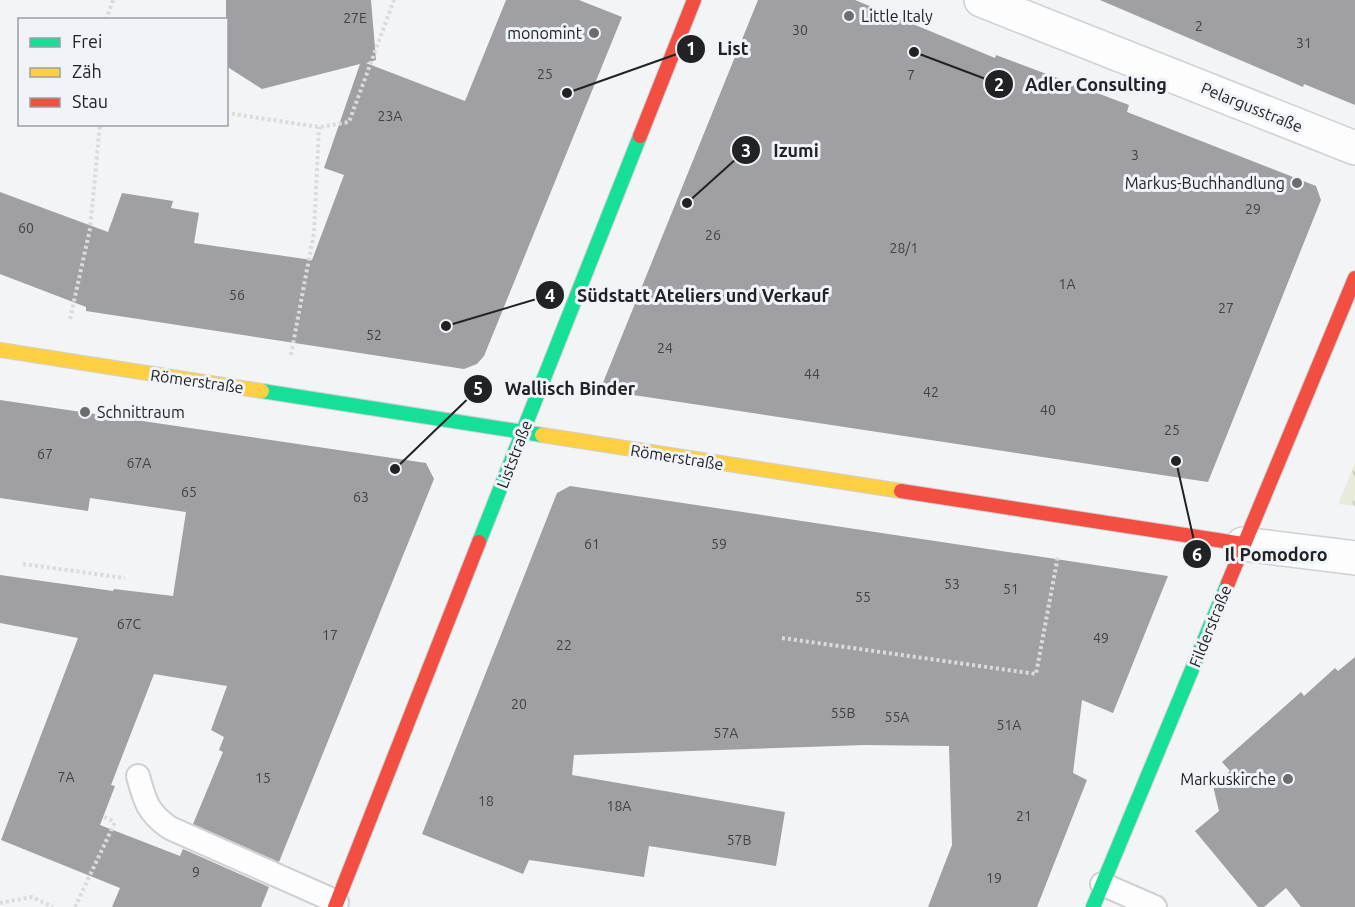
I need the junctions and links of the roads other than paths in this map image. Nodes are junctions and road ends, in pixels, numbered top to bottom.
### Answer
1 (694, 0) edge
2 (981, 0) edge
3 (1355, 148) edge
4 (1355, 279) edge
5 (0, 350) edge
6 (522, 432) junction
7 (1243, 544) junction
8 (1355, 558) edge
9 (138, 776) dead end
10 (1102, 884) junction
11 (336, 904) edge
12 (1094, 907) edge
13 (1155, 907) edge

1 - 6 street, Liststraße
2 - 3 street, Pelargusstraße
4 - 7 street, Filderstraße
5 - 6 street, Römerstraße
6 - 7 street, Römerstraße
6 - 11 street, Liststraße
7 - 8 street, Römerstraße
7 - 10 street, Filderstraße
9 - 11 lane
10 - 12 street, Filderstraße
10 - 13 lane

